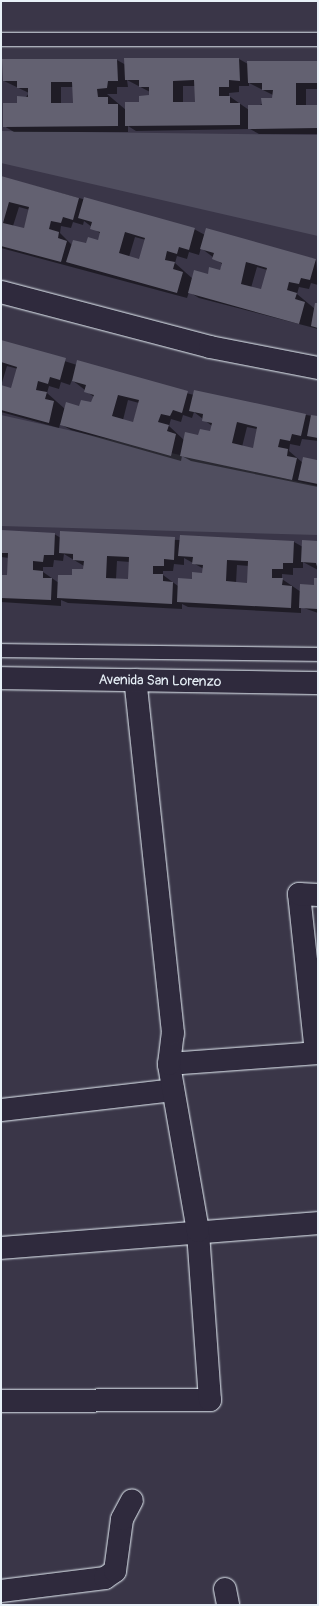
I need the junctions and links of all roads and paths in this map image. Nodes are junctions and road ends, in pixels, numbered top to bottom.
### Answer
1 (1, 39) edge
2 (318, 39) edge
3 (1, 292) edge
4 (318, 368) edge
5 (1, 650) edge
6 (318, 654) edge
7 (1, 678) edge
8 (135, 680) junction
9 (318, 683) edge
10 (318, 895) edge
11 (317, 1053) edge
12 (169, 1064) junction
13 (173, 1090) junction
14 (1, 1110) edge
15 (318, 1223) edge
16 (198, 1231) junction
17 (1, 1248) edge
18 (1, 1401) edge
19 (132, 1500) dead end
20 (1, 1591) edge

1 - 2 lane
3 - 4 street
5 - 6 lane
7 - 8 street, Avenida San Lorenzo
8 - 9 street, Avenida San Lorenzo
8 - 12 street
10 - 11 street
11 - 12 street
12 - 13 street
13 - 14 street
13 - 16 street
15 - 16 street
16 - 17 street
16 - 18 street
19 - 20 street

